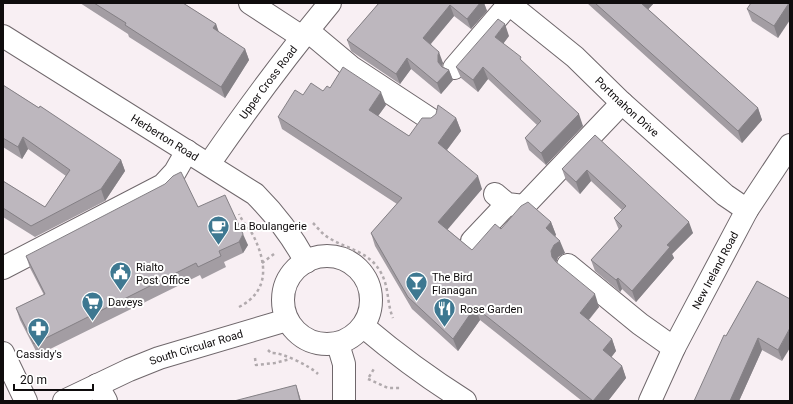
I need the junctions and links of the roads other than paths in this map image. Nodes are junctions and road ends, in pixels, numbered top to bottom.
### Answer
1 (250, 3) edge
2 (330, 3) edge
3 (509, 4) edge
4 (305, 34) junction
5 (3, 36) edge
6 (454, 68) dead end
7 (622, 103) junction
8 (430, 119) edge
9 (790, 145) edge
10 (187, 151) junction
11 (209, 164) junction
12 (747, 210) junction
13 (472, 241) dead end
14 (306, 262) junction
15 (568, 265) dead end
16 (3, 268) edge
17 (287, 320) junction
18 (364, 326) junction
19 (338, 344) junction
20 (674, 348) junction
21 (3, 353) edge
22 (101, 393) edge
23 (26, 401) edge
24 (64, 401) edge
25 (344, 401) edge
26 (465, 401) edge
27 (650, 401) edge

1 - 4 street
2 - 4 street, Upper Cross Road
3 - 6 street
3 - 7 street, Portmahon Drive
4 - 8 street
4 - 11 street, Upper Cross Road
5 - 10 street, Herberton Road
7 - 12 street, Portmahon Drive
7 - 13 street
9 - 12 street, New Ireland Road
10 - 11 street, Herberton Road
10 - 16 street
11 - 14 street, Herberton Road
12 - 20 street, New Ireland Road
14 - 17 street
14 - 18 street
15 - 20 street
17 - 19 street
17 - 22 street, South Circular Road
18 - 19 street
18 - 26 street
19 - 25 street
20 - 27 street, New Ireland Road
21 - 23 street
22 - 24 street, South Circular Road

